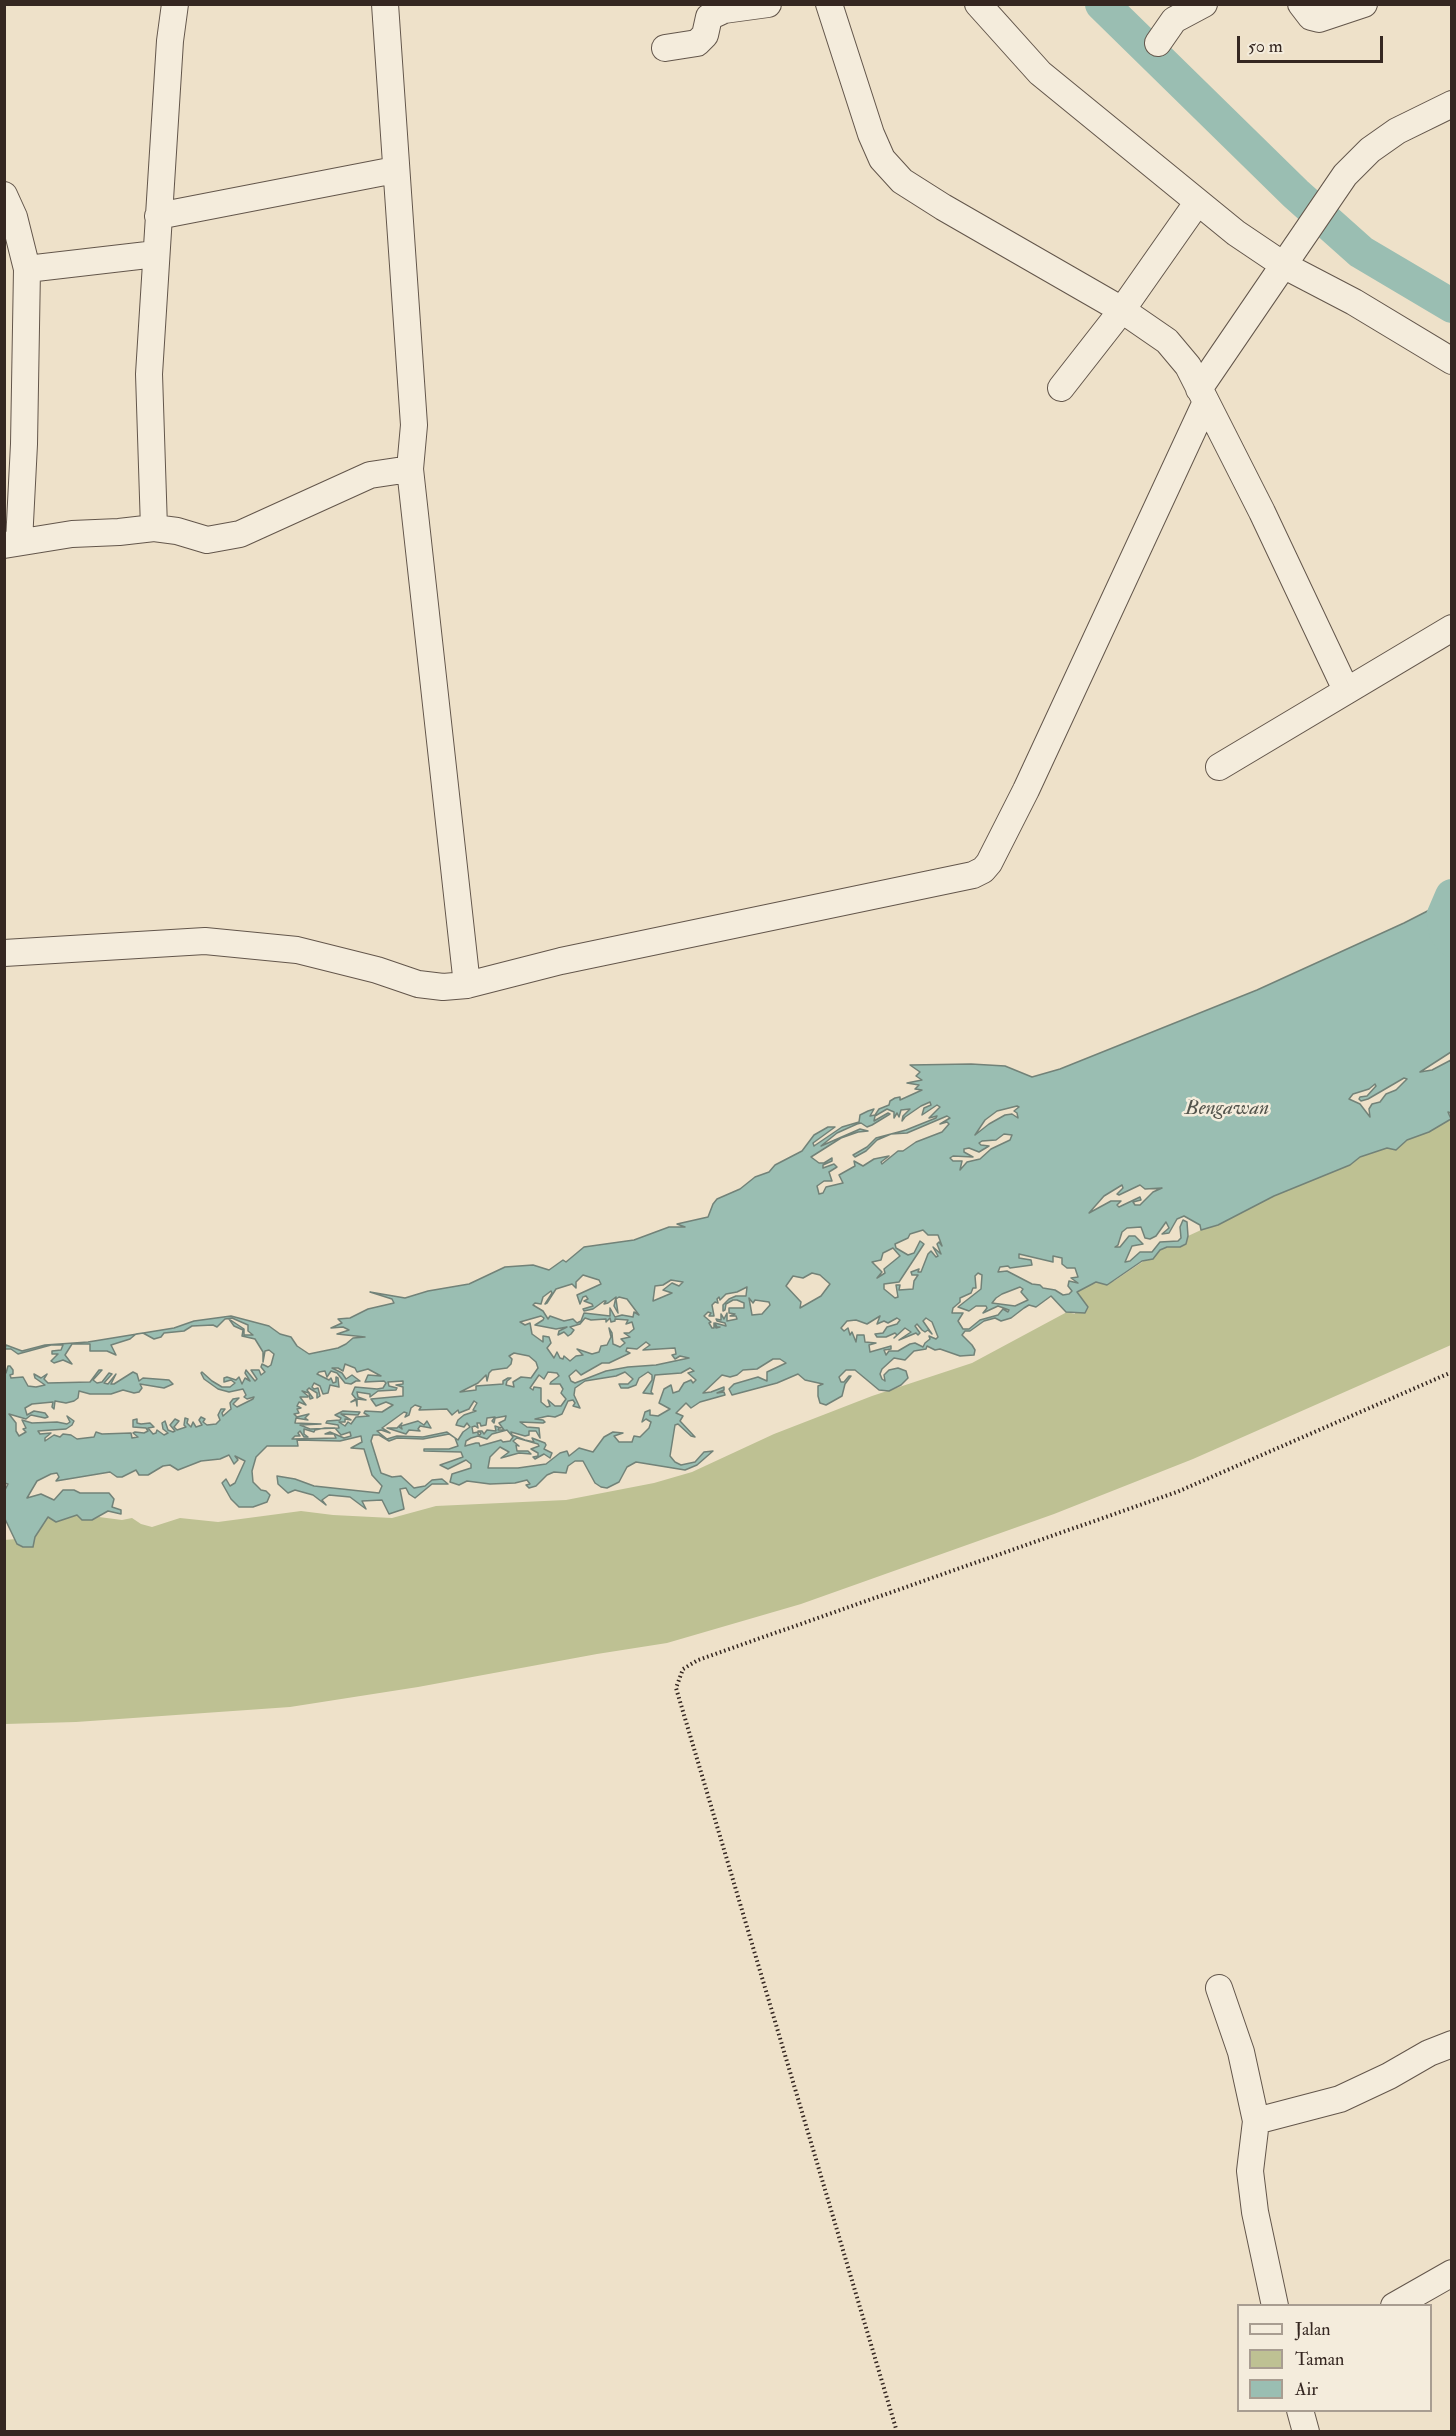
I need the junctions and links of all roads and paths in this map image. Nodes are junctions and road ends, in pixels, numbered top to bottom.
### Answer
1 (175, 4) edge
2 (385, 4) edge
3 (768, 4) edge
4 (829, 4) edge
5 (978, 4) edge
6 (1204, 4) edge
7 (1301, 4) edge
8 (1364, 4) edge
9 (1158, 43) dead end
10 (665, 48) dead end
11 (1452, 104) edge
12 (396, 170) junction
13 (4, 195) edge
14 (1197, 203) junction
15 (158, 216) junction
16 (156, 254) junction
17 (1285, 266) junction
18 (27, 269) junction
19 (1122, 310) junction
20 (1452, 361) edge
21 (1061, 388) dead end
22 (1202, 396) junction
23 (410, 469) junction
24 (154, 528) junction
25 (12, 544) edge
26 (1452, 628) edge
27 (1346, 690) junction
28 (1219, 766) dead end
29 (4, 952) edge
30 (467, 985) junction
31 (1452, 1372) edge
32 (1218, 1988) dead end
33 (1452, 2044) edge
34 (1256, 2121) junction
35 (1452, 2273) edge
36 (1275, 2304) edge
37 (1398, 2304) edge
38 (1301, 2412) edge
39 (897, 2432) edge
40 (1306, 2432) edge

1 - 15 street
2 - 12 street
3 - 10 street
4 - 19 street
5 - 14 street
6 - 9 street
7 - 8 street
11 - 17 street
12 - 15 street
12 - 23 street
13 - 18 street
14 - 17 street
14 - 19 street
15 - 16 street
16 - 18 street
16 - 24 street
17 - 20 street
17 - 22 street
18 - 25 street
19 - 21 street
19 - 22 street
22 - 27 street
22 - 30 street
23 - 24 street
23 - 30 street
24 - 25 street
26 - 27 street
27 - 28 street
29 - 30 street
31 - 39 path
32 - 34 street
33 - 34 street
34 - 36 street
35 - 37 street
38 - 40 street

